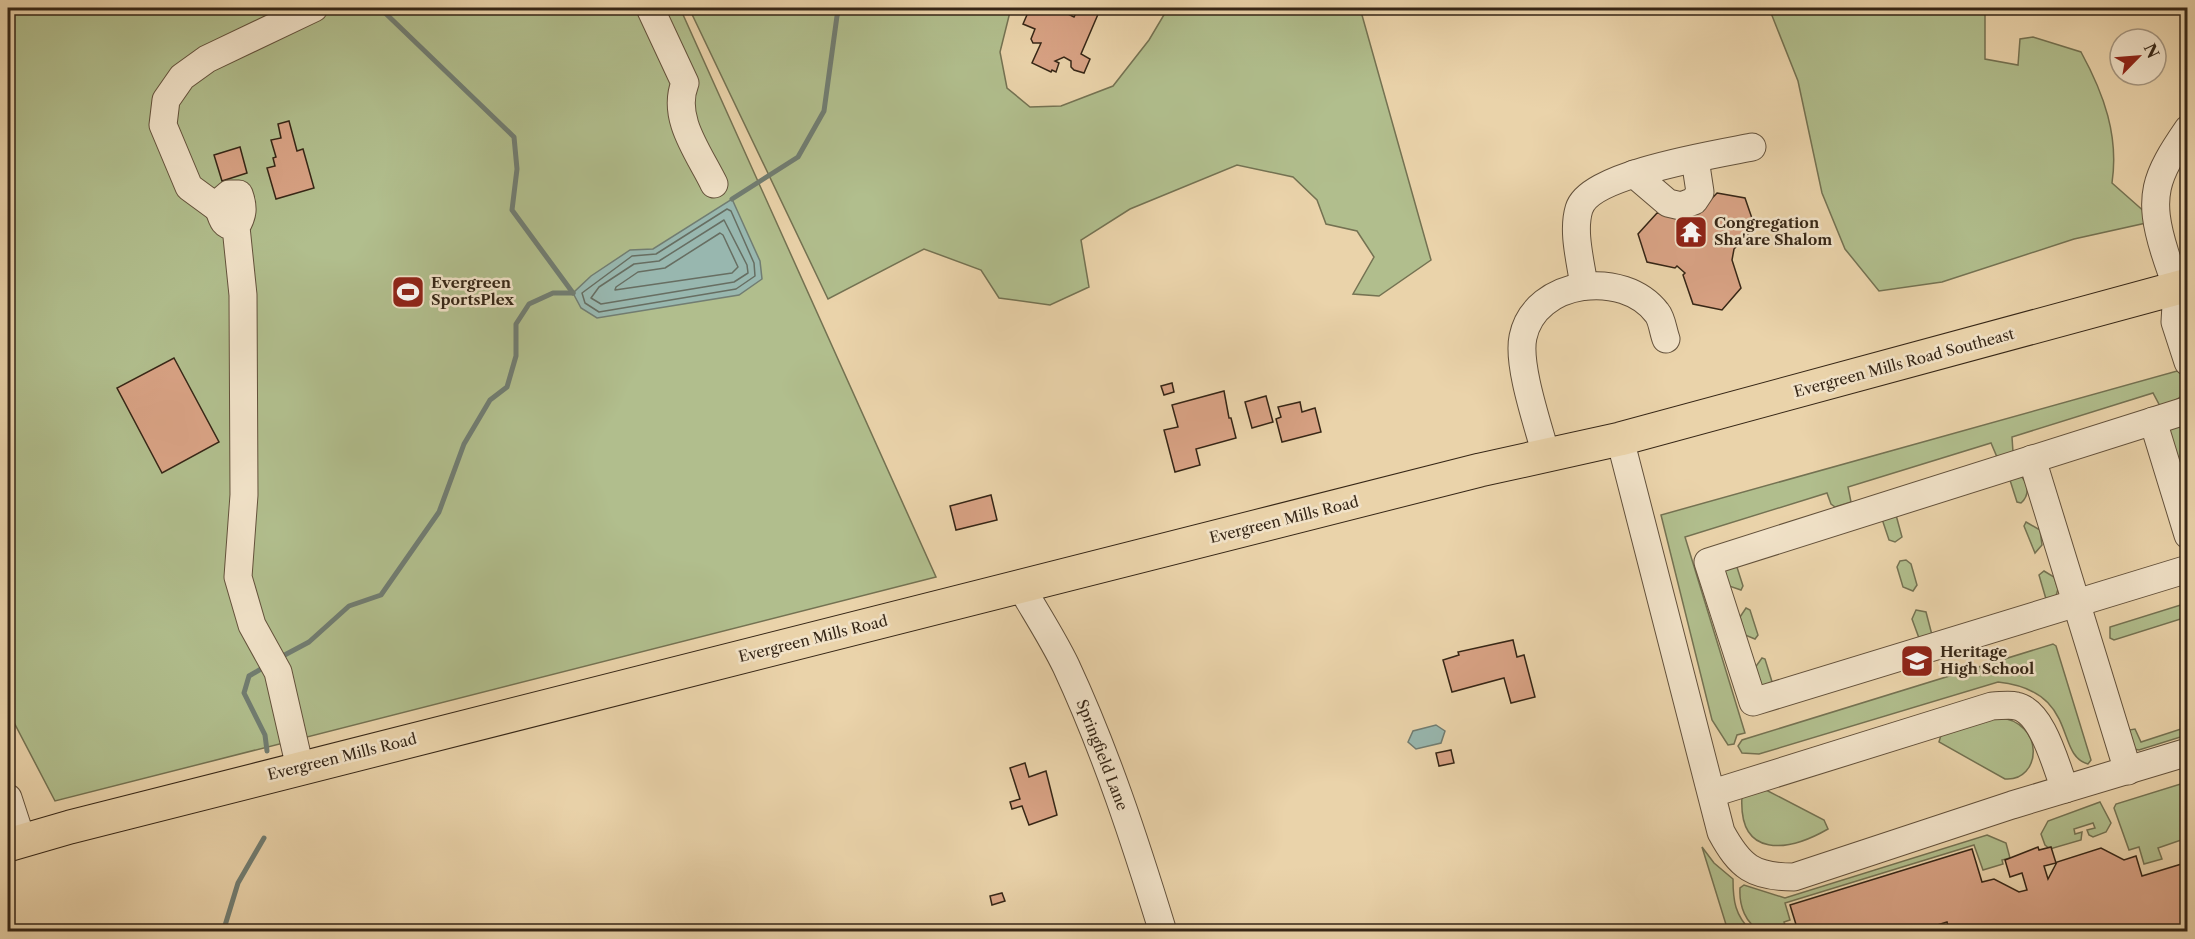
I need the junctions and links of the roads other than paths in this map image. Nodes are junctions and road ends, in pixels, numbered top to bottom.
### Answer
1 (314, 8) edge
2 (650, 8) edge
3 (2187, 129) edge
4 (1752, 147) dead end
5 (1695, 159) junction
6 (1634, 174) junction
7 (714, 184) dead end
8 (1584, 286) junction
9 (2184, 292) edge
10 (1666, 339) dead end
11 (2187, 362) edge
12 (2187, 410) edge
13 (2153, 421) junction
14 (1620, 439) junction
15 (1546, 454) junction
16 (2031, 459) junction
17 (2187, 535) edge
18 (2187, 569) edge
19 (1021, 587) junction
20 (2075, 604) junction
21 (2187, 752) edge
22 (300, 768) junction
23 (2128, 771) junction
24 (2065, 789) junction
25 (1713, 793) junction
26 (8, 798) edge
27 (15, 843) edge
28 (1162, 932) edge

1 - 22 street
2 - 7 street
3 - 9 street
4 - 5 street
5 - 6 street
5 - 6 street
6 - 8 street
8 - 10 street
8 - 15 street
9 - 11 street
9 - 14 main road, Evergreen Mills Road Southeast
12 - 13 street
13 - 16 street
13 - 17 street
14 - 15 main road, Evergreen Mills Road
14 - 25 street
15 - 19 main road, Evergreen Mills Road
16 - 20 street
16 - 20 street
18 - 20 street
19 - 22 main road, Evergreen Mills Road
19 - 28 street, Springfield Lane
20 - 23 street
21 - 23 street
22 - 27 main road, Evergreen Mills Road
23 - 24 street
24 - 25 street
24 - 25 street
26 - 27 street

